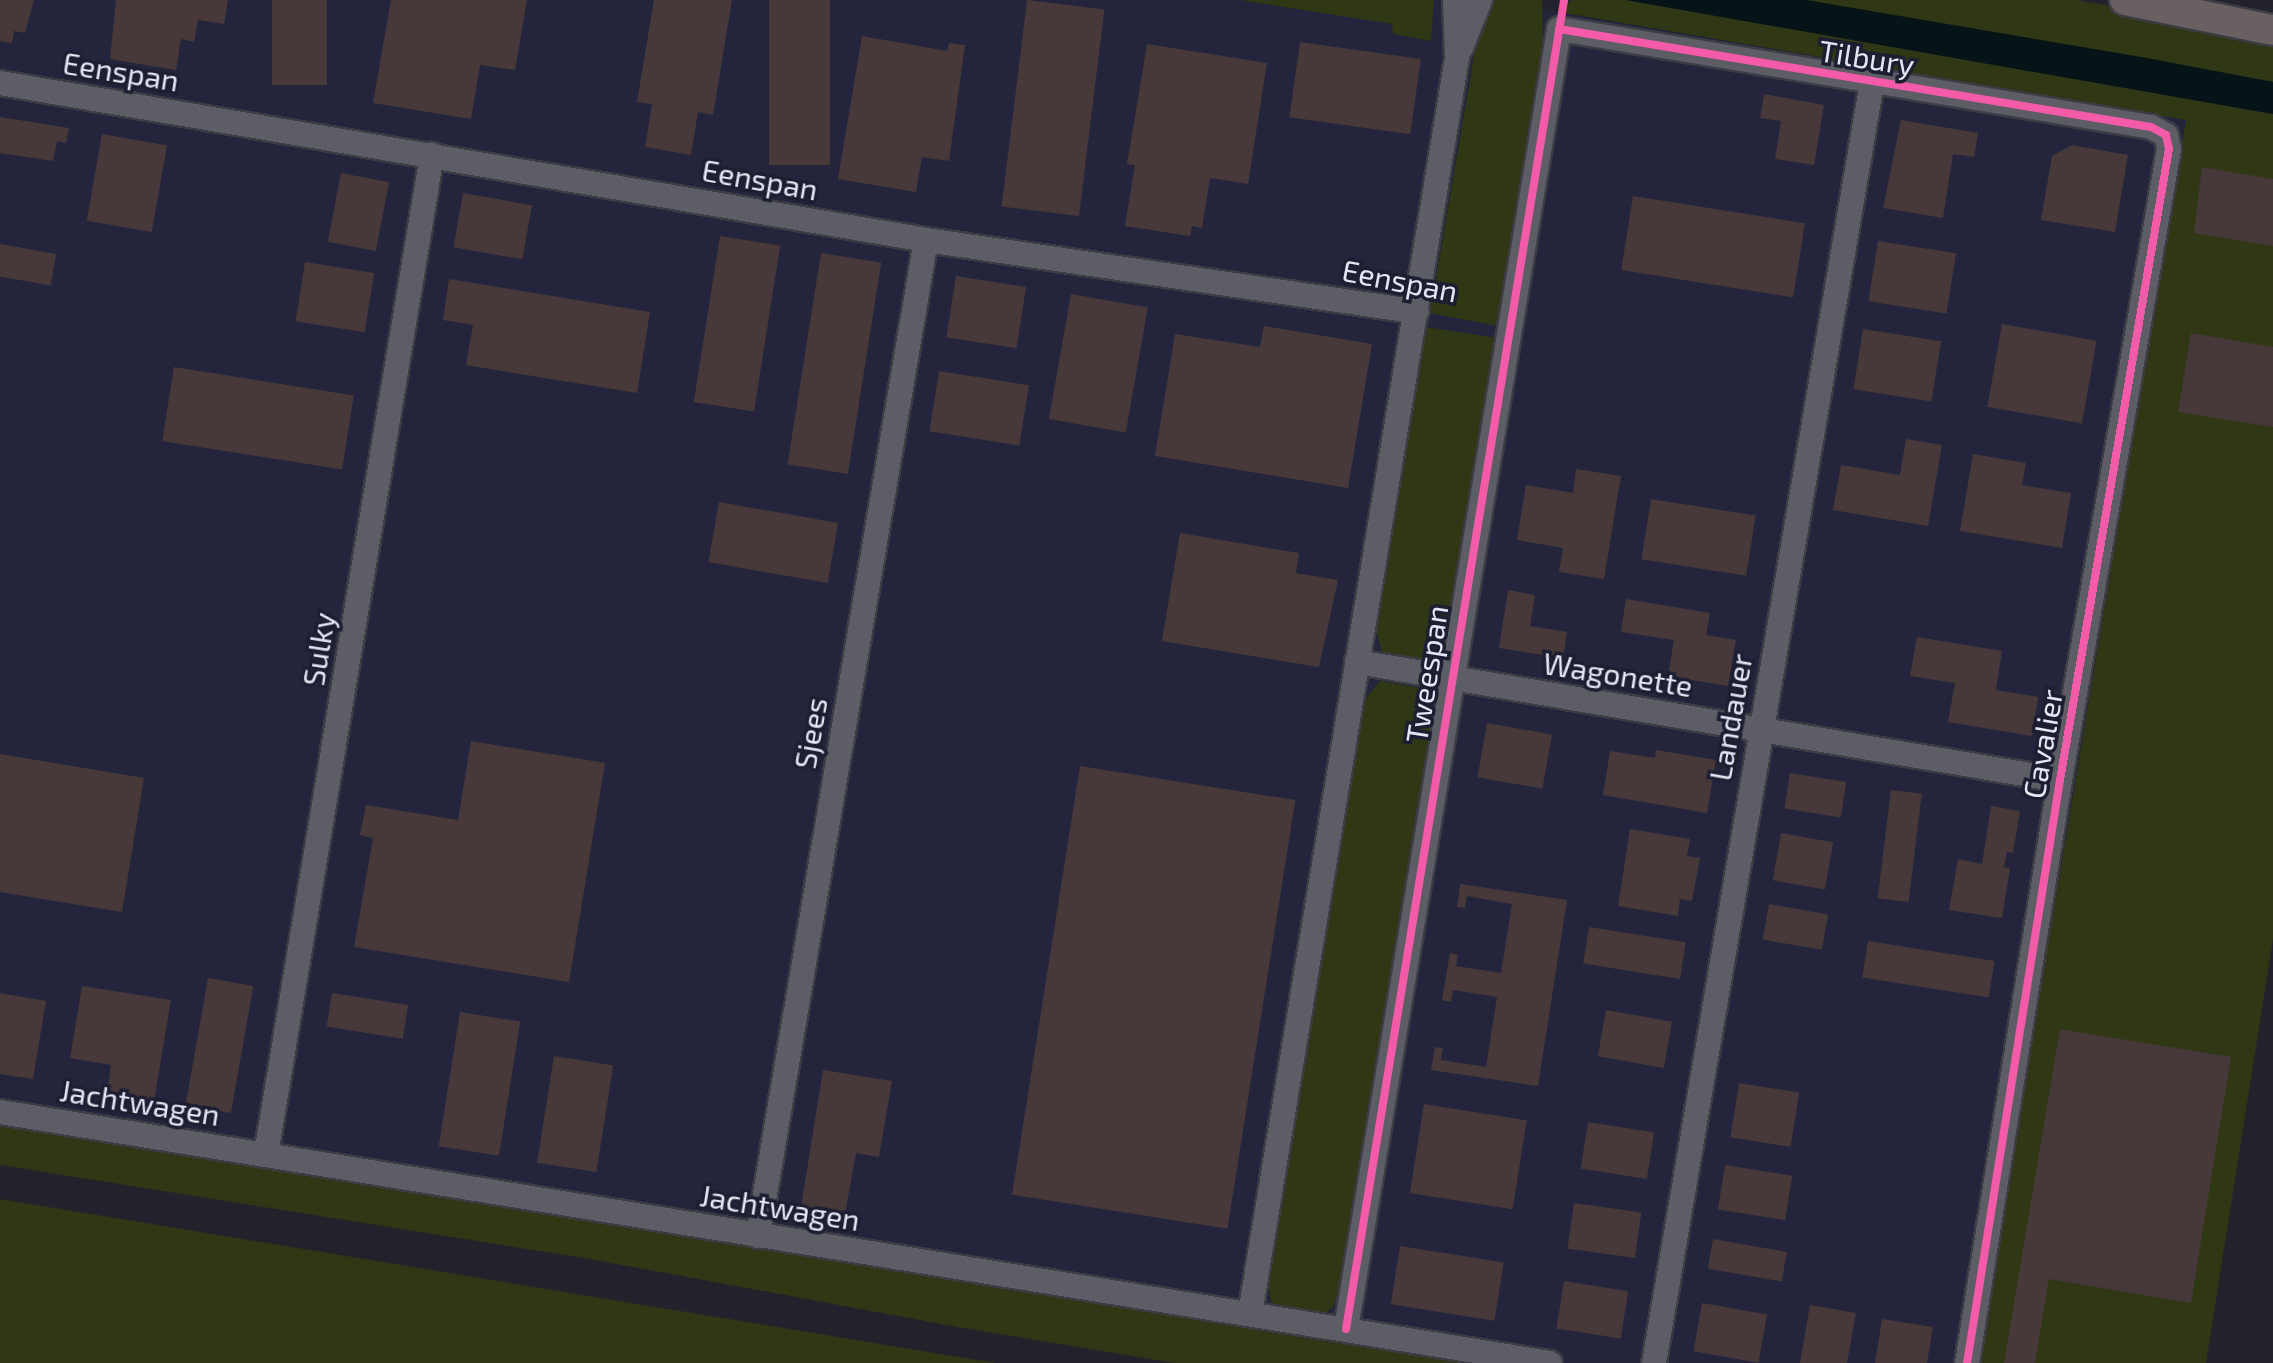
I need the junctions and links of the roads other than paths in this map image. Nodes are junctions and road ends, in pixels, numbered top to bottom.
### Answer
1 (1455, 0) edge
2 (1480, 0) edge
3 (2125, 0) edge
4 (1559, 29) joint
5 (2273, 30) edge
6 (1457, 58) junction
7 (1872, 82) junction
8 (0, 83) edge
9 (2166, 135) joint
10 (432, 155) junction
11 (926, 240) junction
12 (1417, 312) junction
13 (1357, 662) junction
14 (1449, 681) junction
15 (1761, 728) junction
16 (2060, 780) junction
17 (0, 1112) edge
18 (266, 1154) junction
19 (758, 1236) junction
20 (1250, 1314) junction
21 (1346, 1329) junction
22 (1550, 1363) edge
23 (1654, 1363) edge
24 (1967, 1363) edge

1 - 6 street
2 - 6 street
3 - 5 main road
4 - 7 street, Tilbury
4 - 14 street, Tweespan
6 - 12 street
7 - 9 street, Tilbury
7 - 15 street, Landauer
8 - 10 street, Eenspan
9 - 16 street, Cavalier
10 - 11 street, Eenspan
10 - 18 street, Sulky
11 - 12 street, Eenspan
11 - 19 street, Sjees
12 - 13 street
13 - 14 street, Wagonette
13 - 20 street
14 - 15 street, Wagonette
14 - 21 street, Tweespan
15 - 16 street, Wagonette
15 - 23 street, Landauer
16 - 24 street, Cavalier
17 - 18 street, Jachtwagen
18 - 19 street, Jachtwagen
19 - 20 street, Jachtwagen
20 - 21 street, Jachtwagen
21 - 22 street, Jachtwagen

